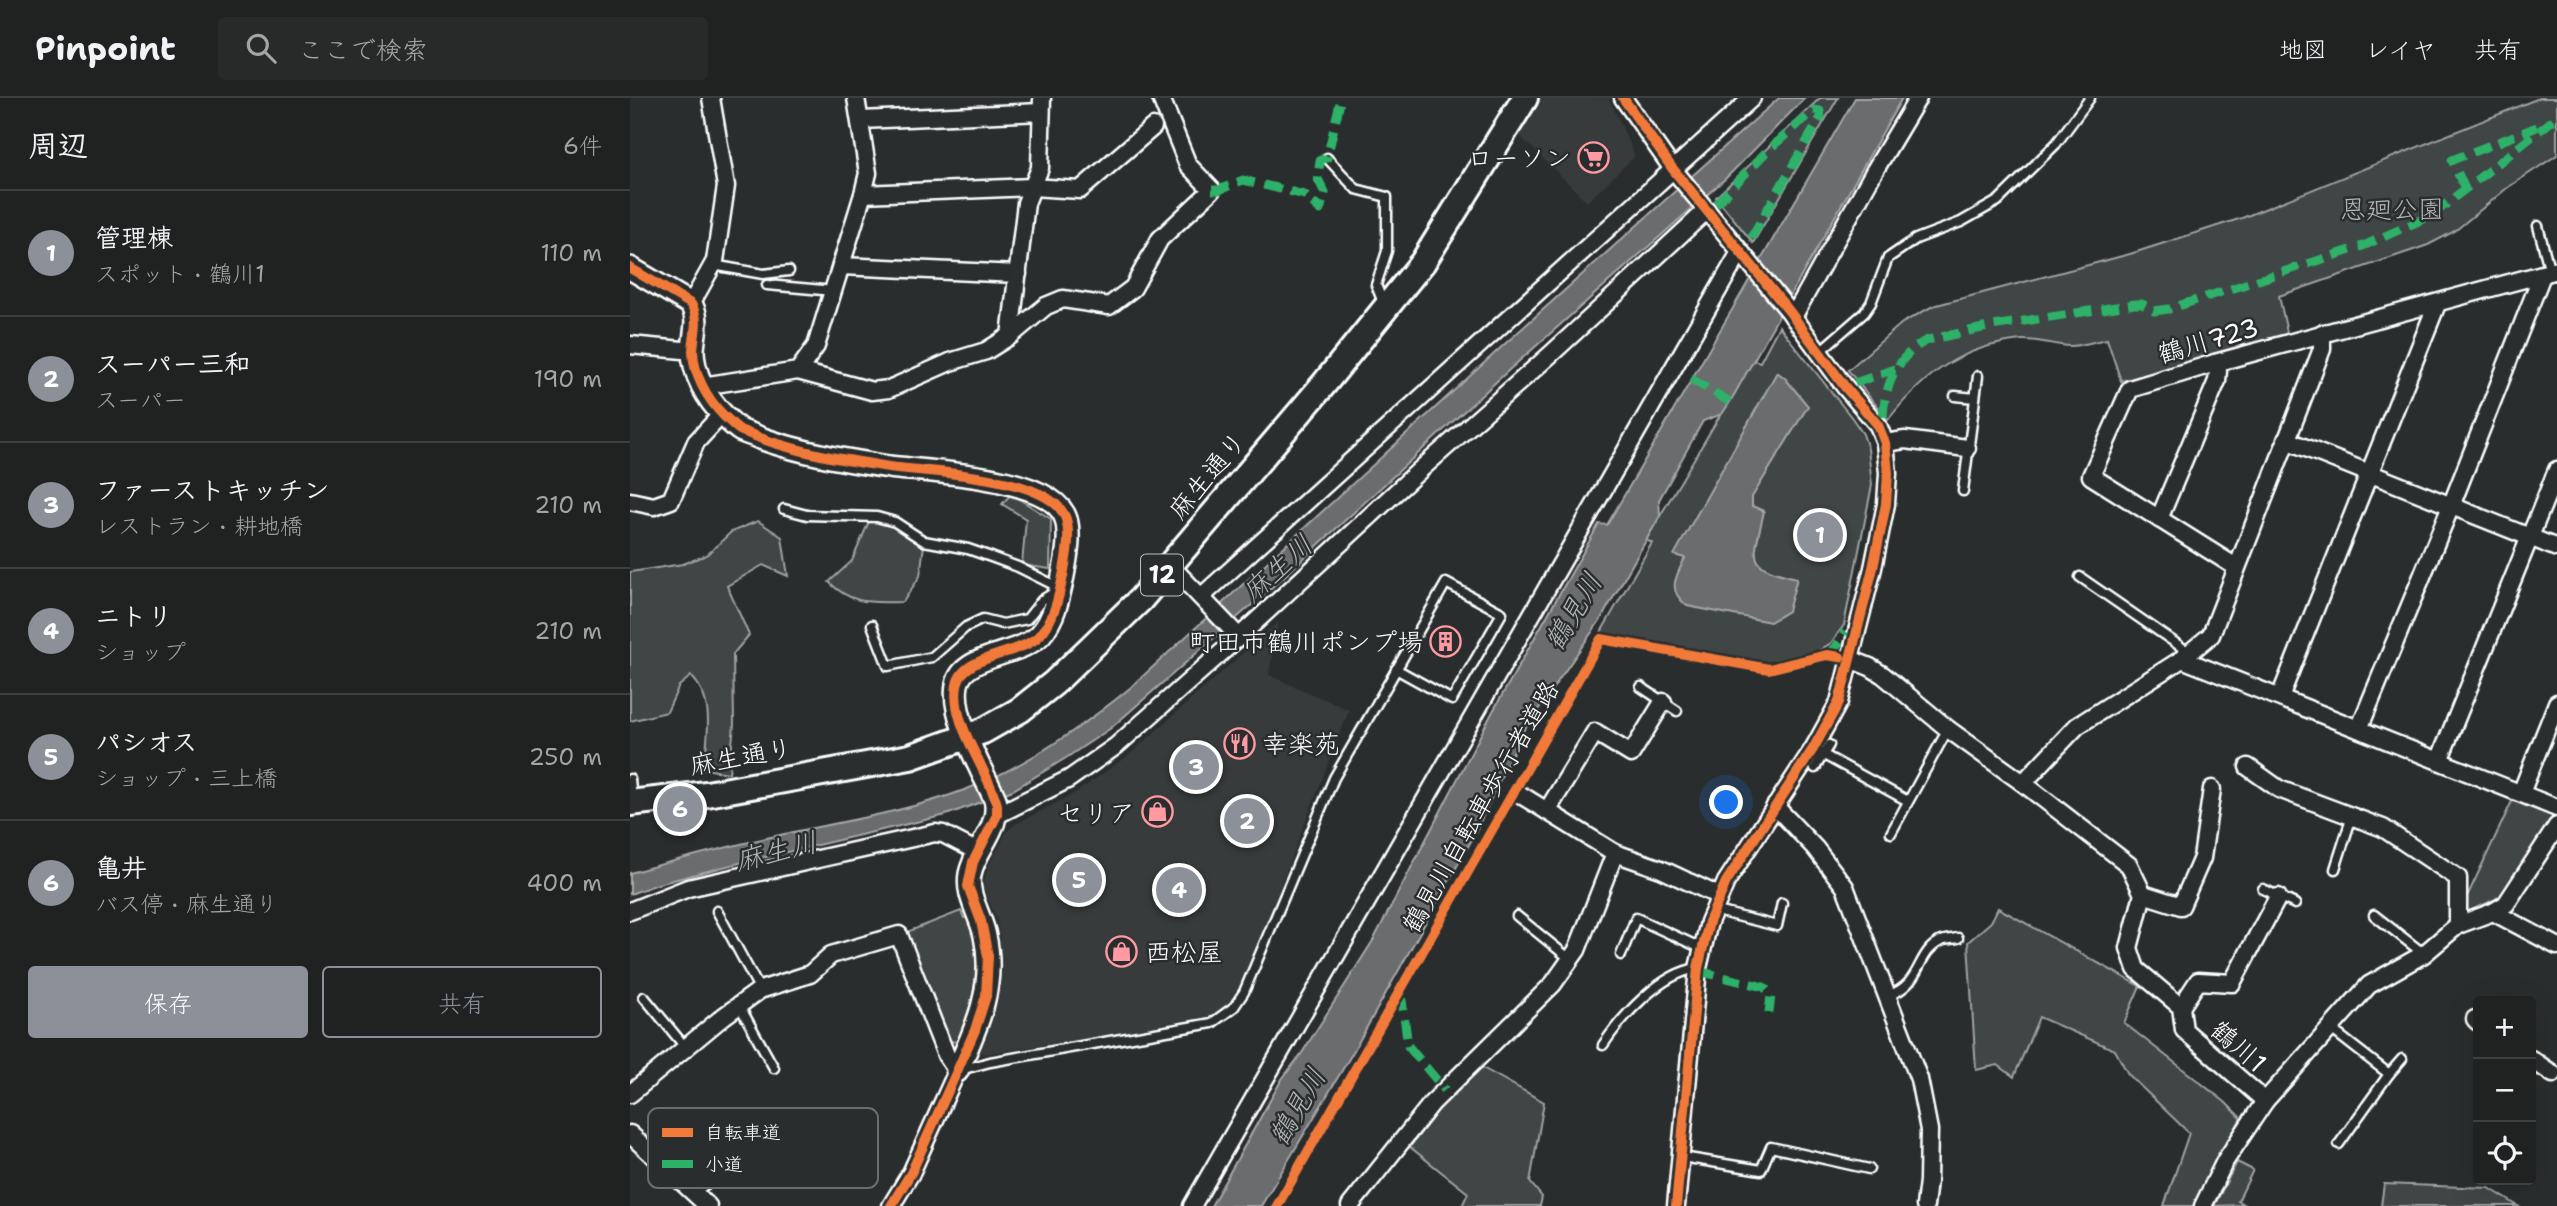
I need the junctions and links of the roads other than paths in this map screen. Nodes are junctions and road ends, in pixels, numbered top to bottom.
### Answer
1 (711, 98) edge
2 (856, 98) edge
3 (1161, 98) edge
4 (1525, 98) edge
5 (1623, 98) edge
6 (1752, 98) edge
7 (1918, 98) edge
8 (2090, 98) edge
9 (1041, 105) edge
10 (861, 120) junction
11 (1153, 127) dead end
12 (1326, 158) dead end
13 (1675, 171) junction
14 (1032, 187) junction
15 (863, 194) junction
16 (1705, 208) junction
17 (2538, 226) dead end
18 (1741, 254) junction
19 (713, 265) junction
20 (841, 266) junction
21 (630, 268) edge
22 (789, 271) dead end
23 (2549, 272) edge
24 (1018, 274) junction
25 (767, 285) dead end
26 (834, 291) junction
27 (691, 304) junction
28 (2437, 304) junction
29 (1385, 309) junction
30 (1791, 314) junction
31 (2322, 333) junction
32 (1010, 336) junction
33 (630, 345) edge
34 (693, 351) junction
35 (1819, 352) junction
36 (2215, 363) junction
37 (798, 371) junction
38 (1978, 376) dead end
39 (702, 386) junction
40 (1955, 396) dead end
41 (1975, 398) junction
42 (722, 414) junction
43 (2286, 440) junction
44 (1885, 443) junction
45 (1967, 448) junction
46 (2557, 470) edge
47 (2370, 473) junction
48 (1963, 491) dead end
49 (630, 501) edge
50 (2451, 506) junction
51 (783, 509) dead end
52 (2159, 519) junction
53 (2530, 537) junction
54 (2557, 548) edge
55 (1170, 565) junction
56 (2236, 567) junction
57 (2080, 577) dead end
58 (1060, 589) junction
59 (1205, 602) junction
60 (872, 625) dead end
61 (1235, 633) junction
62 (2187, 656) junction
63 (1850, 659) junction
64 (1396, 669) junction
65 (1641, 687) dead end
66 (2280, 697) junction
67 (1663, 702) junction
68 (2557, 703) edge
69 (1678, 711) dead end
70 (1948, 729) junction
71 (2359, 729) junction
72 (968, 738) junction
73 (1829, 745) dead end
74 (1818, 752) junction
75 (2439, 761) junction
76 (2248, 767) dead end
77 (1815, 768) dead end
78 (2023, 783) junction
79 (2212, 789) dead end
80 (2521, 793) junction
81 (631, 795) edge
82 (1521, 795) dead end
83 (1908, 801) junction
84 (1775, 806) junction
85 (2557, 808) edge
86 (1547, 811) junction
87 (997, 813) junction
88 (2353, 816) junction
89 (2557, 826) edge
90 (1891, 833) dead end
91 (978, 852) junction
92 (1615, 853) junction
93 (2335, 869) dead end
94 (2263, 889) dead end
95 (2143, 894) junction
96 (2278, 897) junction
97 (1716, 903) junction
98 (1782, 903) dead end
99 (2295, 904) dead end
100 (630, 911) edge
101 (717, 911) dead end
102 (2493, 912) junction
103 (2374, 915) dead end
104 (1517, 916) dead end
105 (2458, 925) junction
106 (1958, 938) dead end
107 (2557, 946) edge
108 (1701, 948) junction
109 (2424, 954) junction
110 (1621, 955) dead end
111 (1570, 959) junction
112 (1698, 968) junction
113 (760, 990) junction
114 (1887, 996) junction
115 (644, 997) dead end
116 (739, 1005) junction
117 (2181, 1007) junction
118 (2329, 1027) junction
119 (1603, 1045) dead end
120 (686, 1048) junction
121 (2402, 1059) dead end
122 (2536, 1064) edge
123 (774, 1068) dead end
124 (957, 1071) junction
125 (2389, 1074) junction
126 (2551, 1077) edge
127 (630, 1094) edge
128 (2265, 1101) junction
129 (630, 1134) edge
130 (2339, 1144) dead end
131 (648, 1151) edge
132 (1682, 1157) junction
133 (1869, 1169) dead end
134 (688, 1188) edge
135 (700, 1188) edge
136 (693, 1193) junction
137 (708, 1206) edge
138 (891, 1206) edge
139 (1192, 1206) edge
140 (1350, 1206) edge
141 (1676, 1206) edge
142 (1925, 1206) edge
143 (2203, 1206) edge

1 - 19 street
2 - 10 street
3 - 32 street
4 - 29 main road, 麻生通り / 12
5 - 13 street
6 - 13 street
7 - 30 street
8 - 35 lane
9 - 10 street
9 - 14 street
10 - 15 street
11 - 14 street
12 - 29 lane
13 - 16 street
13 - 59 street
14 - 15 street
14 - 24 street
15 - 20 street
16 - 18 street
16 - 61 street
17 - 23 lane
18 - 30 street
18 - 139 street
19 - 22 lane
19 - 27 street
20 - 24 street
20 - 26 street
21 - 27 street
23 - 28 street, 鶴川723
23 - 50 street
24 - 32 street
25 - 26 lane
26 - 37 street
27 - 34 street
28 - 31 street, 鶴川723
28 - 47 street
29 - 55 main road, 麻生通り / 12
30 - 35 street
31 - 36 street, 鶴川723
31 - 43 street
32 - 37 street
33 - 34 street
34 - 39 street
35 - 44 street
36 - 52 street
36 - 52 street, 鶴川723
37 - 39 street
38 - 41 lane
39 - 42 street
40 - 41 lane
41 - 45 lane
42 - 49 street
42 - 58 street
43 - 47 street
43 - 56 street
44 - 45 street
44 - 63 street
45 - 48 lane
46 - 53 street
47 - 50 street
47 - 66 street
50 - 53 street
50 - 71 street
51 - 58 lane
52 - 56 street, 鶴川723
53 - 54 street
53 - 75 street
55 - 59 street
55 - 72 main road, 麻生通り / 12
56 - 62 street
57 - 62 lane
58 - 60 lane
58 - 72 street
59 - 61 street
61 - 87 street
62 - 66 street
62 - 78 street
63 - 70 street
63 - 74 street
64 - 64 lane
64 - 124 lane
65 - 67 lane
66 - 71 street
67 - 69 lane
67 - 86 street
68 - 80 street
70 - 78 street
70 - 83 lane
71 - 75 street
72 - 81 main road, 麻生通り / 12
72 - 87 street
73 - 74 lane
74 - 77 lane
74 - 83 lane
74 - 84 street
75 - 80 street
76 - 88 street
78 - 95 street
79 - 95 street
80 - 85 street
82 - 86 street
83 - 90 lane
84 - 97 street
84 - 114 street
86 - 92 street
87 - 91 street
88 - 93 lane
88 - 105 street
89 - 102 street, 鶴川1
91 - 100 street
91 - 124 street
92 - 97 street
92 - 111 street
94 - 96 lane
95 - 117 street, 鶴川1
96 - 99 lane
96 - 117 street
97 - 98 lane
97 - 108 street
101 - 113 lane
102 - 105 street, 鶴川1
102 - 107 street
103 - 109 lane
104 - 111 lane
105 - 109 street, 鶴川1
106 - 114 lane
108 - 110 lane
108 - 112 street
109 - 118 street, 鶴川1
111 - 140 street
112 - 119 lane
112 - 132 street
113 - 116 street
113 - 124 street
114 - 142 street
115 - 120 lane
116 - 120 street
116 - 123 lane
117 - 128 street, 鶴川1
118 - 125 lane
118 - 128 street, 鶴川1
120 - 127 street
121 - 125 lane
122 - 126 street
124 - 138 street
125 - 130 lane
128 - 143 street
129 - 131 street
132 - 133 lane
132 - 141 street
134 - 136 street
135 - 136 lane
136 - 137 street

